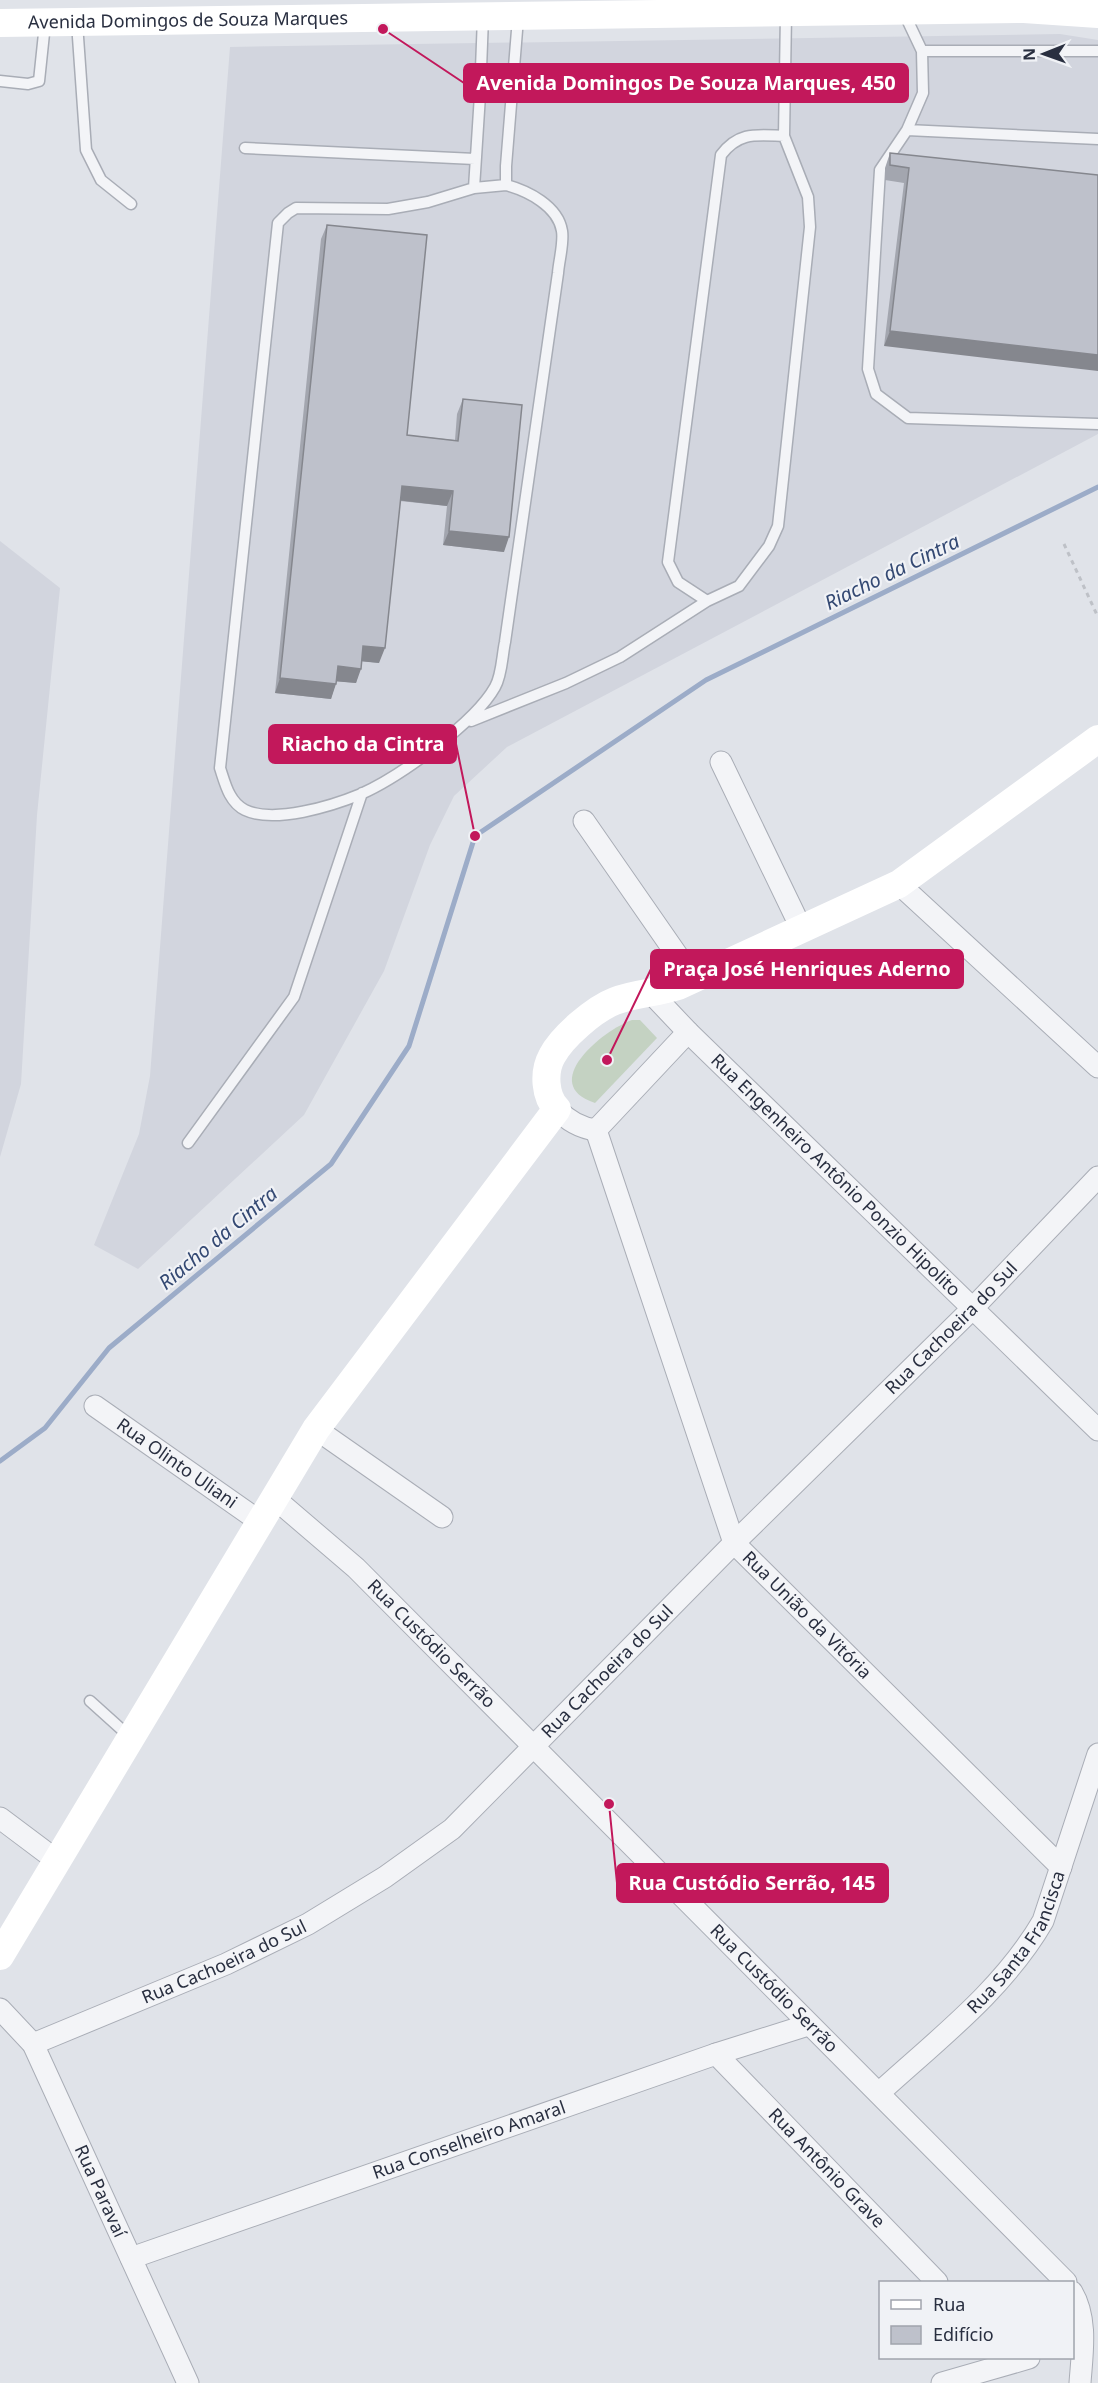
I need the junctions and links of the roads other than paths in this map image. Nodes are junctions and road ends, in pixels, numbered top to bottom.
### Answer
1 (1070, 0) edge
2 (267, 9) edge
3 (1024, 9) junction
4 (213, 10) edge
5 (902, 10) junction
6 (786, 11) junction
7 (1098, 14) edge
8 (483, 15) junction
9 (518, 15) junction
10 (77, 22) junction
11 (0, 23) edge
12 (45, 23) junction
13 (922, 51) junction
14 (1098, 51) edge
15 (0, 81) edge
16 (907, 130) junction
17 (784, 136) junction
18 (1098, 139) edge
19 (245, 148) dead end
20 (475, 159) junction
21 (506, 185) junction
22 (474, 188) junction
23 (131, 204) dead end
24 (1098, 424) edge
25 (707, 601) junction
26 (467, 722) junction
27 (1098, 739) edge
28 (721, 762) dead end
29 (362, 793) junction
30 (584, 821) dead end
31 (899, 884) junction
32 (801, 928) junction
33 (693, 978) junction
34 (652, 994) junction
35 (688, 1032) junction
36 (1098, 1067) edge
37 (557, 1109) junction
38 (596, 1130) junction
39 (188, 1143) dead end
40 (1098, 1177) edge
41 (972, 1309) junction
42 (95, 1406) dead end
43 (316, 1429) junction
44 (1098, 1430) edge
45 (273, 1497) junction
46 (442, 1517) dead end
47 (259, 1521) junction
48 (734, 1543) junction
49 (90, 1701) dead end
50 (130, 1737) junction
51 (533, 1746) junction
52 (1098, 1754) edge
53 (0, 1818) edge
54 (56, 1860) junction
55 (1061, 1866) junction
56 (0, 1956) edge
57 (0, 2009) edge
58 (808, 2025) junction
59 (33, 2044) junction
60 (716, 2054) junction
61 (879, 2093) junction
62 (131, 2258) junction
63 (935, 2281) edge
64 (1064, 2281) edge
65 (1074, 2299) edge
66 (1078, 2347) edge
67 (1017, 2359) edge
68 (188, 2383) edge
69 (942, 2383) edge
70 (1080, 2383) edge

1 - 3 street, Avenida Domingos de Souza Marques
2 - 4 street, Avenida Domingos de Souza Marques
2 - 8 street, Avenida Domingos de Souza Marques
3 - 5 street, Avenida Domingos de Souza Marques
3 - 7 street, Avenida Domingos de Souza Marques
4 - 10 street, Avenida Domingos de Souza Marques
5 - 6 street, Avenida Domingos de Souza Marques
5 - 13 lane
6 - 9 street, Avenida Domingos de Souza Marques
6 - 17 lane
8 - 9 street, Avenida Domingos de Souza Marques
8 - 20 lane
9 - 21 lane
10 - 12 street, Avenida Domingos de Souza Marques
10 - 23 lane
11 - 12 street, Avenida Domingos de Souza Marques
12 - 15 lane
13 - 14 lane
13 - 16 lane
16 - 18 lane
16 - 24 lane
17 - 25 lane
17 - 25 lane
19 - 20 lane
20 - 22 lane
21 - 22 lane
21 - 26 lane
22 - 29 lane
25 - 26 lane
26 - 29 lane
27 - 31 street
28 - 32 street
29 - 39 lane
30 - 33 street
31 - 32 street
31 - 36 street
32 - 33 street
33 - 34 street
34 - 35 street, Rua Engenheiro Antônio Ponzio Hipolito
34 - 37 street
35 - 38 street
35 - 41 street, Rua Engenheiro Antônio Ponzio Hipolito
37 - 38 street
37 - 43 street
38 - 48 street, Rua União da Vitória
40 - 41 street, Rua Cachoeira do Sul
41 - 44 street, Rua Engenheiro Antônio Ponzio Hipolito
41 - 48 street, Rua Cachoeira do Sul
42 - 47 street, Rua Olinto Uliani
43 - 45 street
43 - 46 street
45 - 47 street
45 - 51 street, Rua Custódio Serrão
47 - 50 street
48 - 51 street, Rua Cachoeira do Sul
48 - 55 street, Rua União da Vitória
49 - 50 lane
50 - 54 street
51 - 58 street, Rua Custódio Serrão
51 - 59 street, Rua Cachoeira do Sul
52 - 55 street, Rua Santa Francisca
53 - 54 street
54 - 56 street
55 - 61 street, Rua Santa Francisca
57 - 59 street, Rua Paravaí
58 - 60 street, Rua Conselheiro Amaral
58 - 61 street, Rua Custódio Serrão
59 - 62 street, Rua Paravaí
60 - 62 street, Rua Conselheiro Amaral
60 - 63 street, Rua Antônio Grave
61 - 64 street, Rua Custódio Serrão
62 - 68 street, Rua Paravaí
65 - 66 street
66 - 70 street
67 - 69 street

